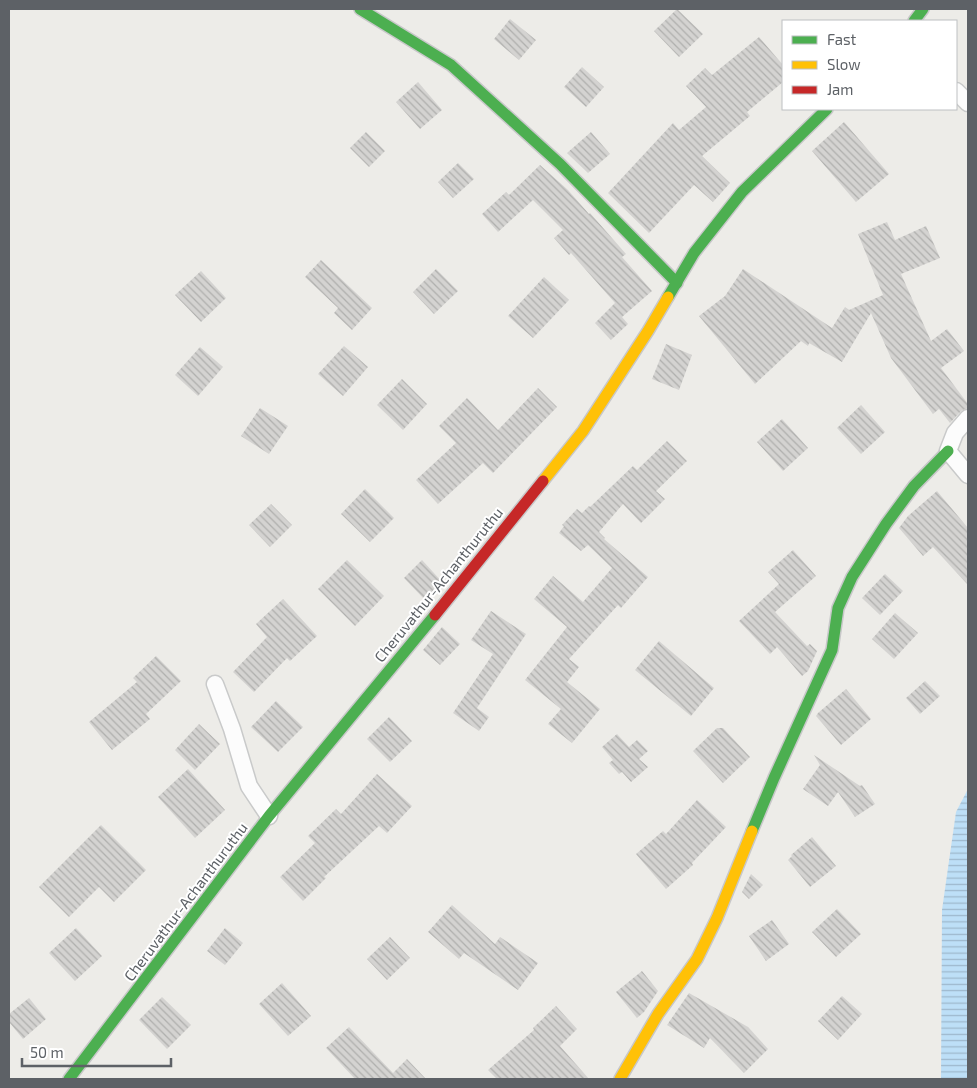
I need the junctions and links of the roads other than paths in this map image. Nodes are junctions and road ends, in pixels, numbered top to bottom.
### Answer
1 (360, 9) edge
2 (923, 9) edge
3 (915, 20) edge
4 (957, 92) edge
5 (968, 103) edge
6 (826, 110) edge
7 (677, 283) junction
8 (968, 418) edge
9 (948, 451) junction
10 (968, 475) edge
11 (215, 684) dead end
12 (269, 816) junction
13 (69, 1079) edge
14 (620, 1079) edge

1 - 7 main road
2 - 3 main road
4 - 5 street
6 - 7 main road, Cheruvathur-Achanthuruthu
7 - 12 main road, Cheruvathur-Achanthuruthu
8 - 9 street
9 - 10 street
9 - 14 main road
11 - 12 street
12 - 13 main road, Cheruvathur-Achanthuruthu

